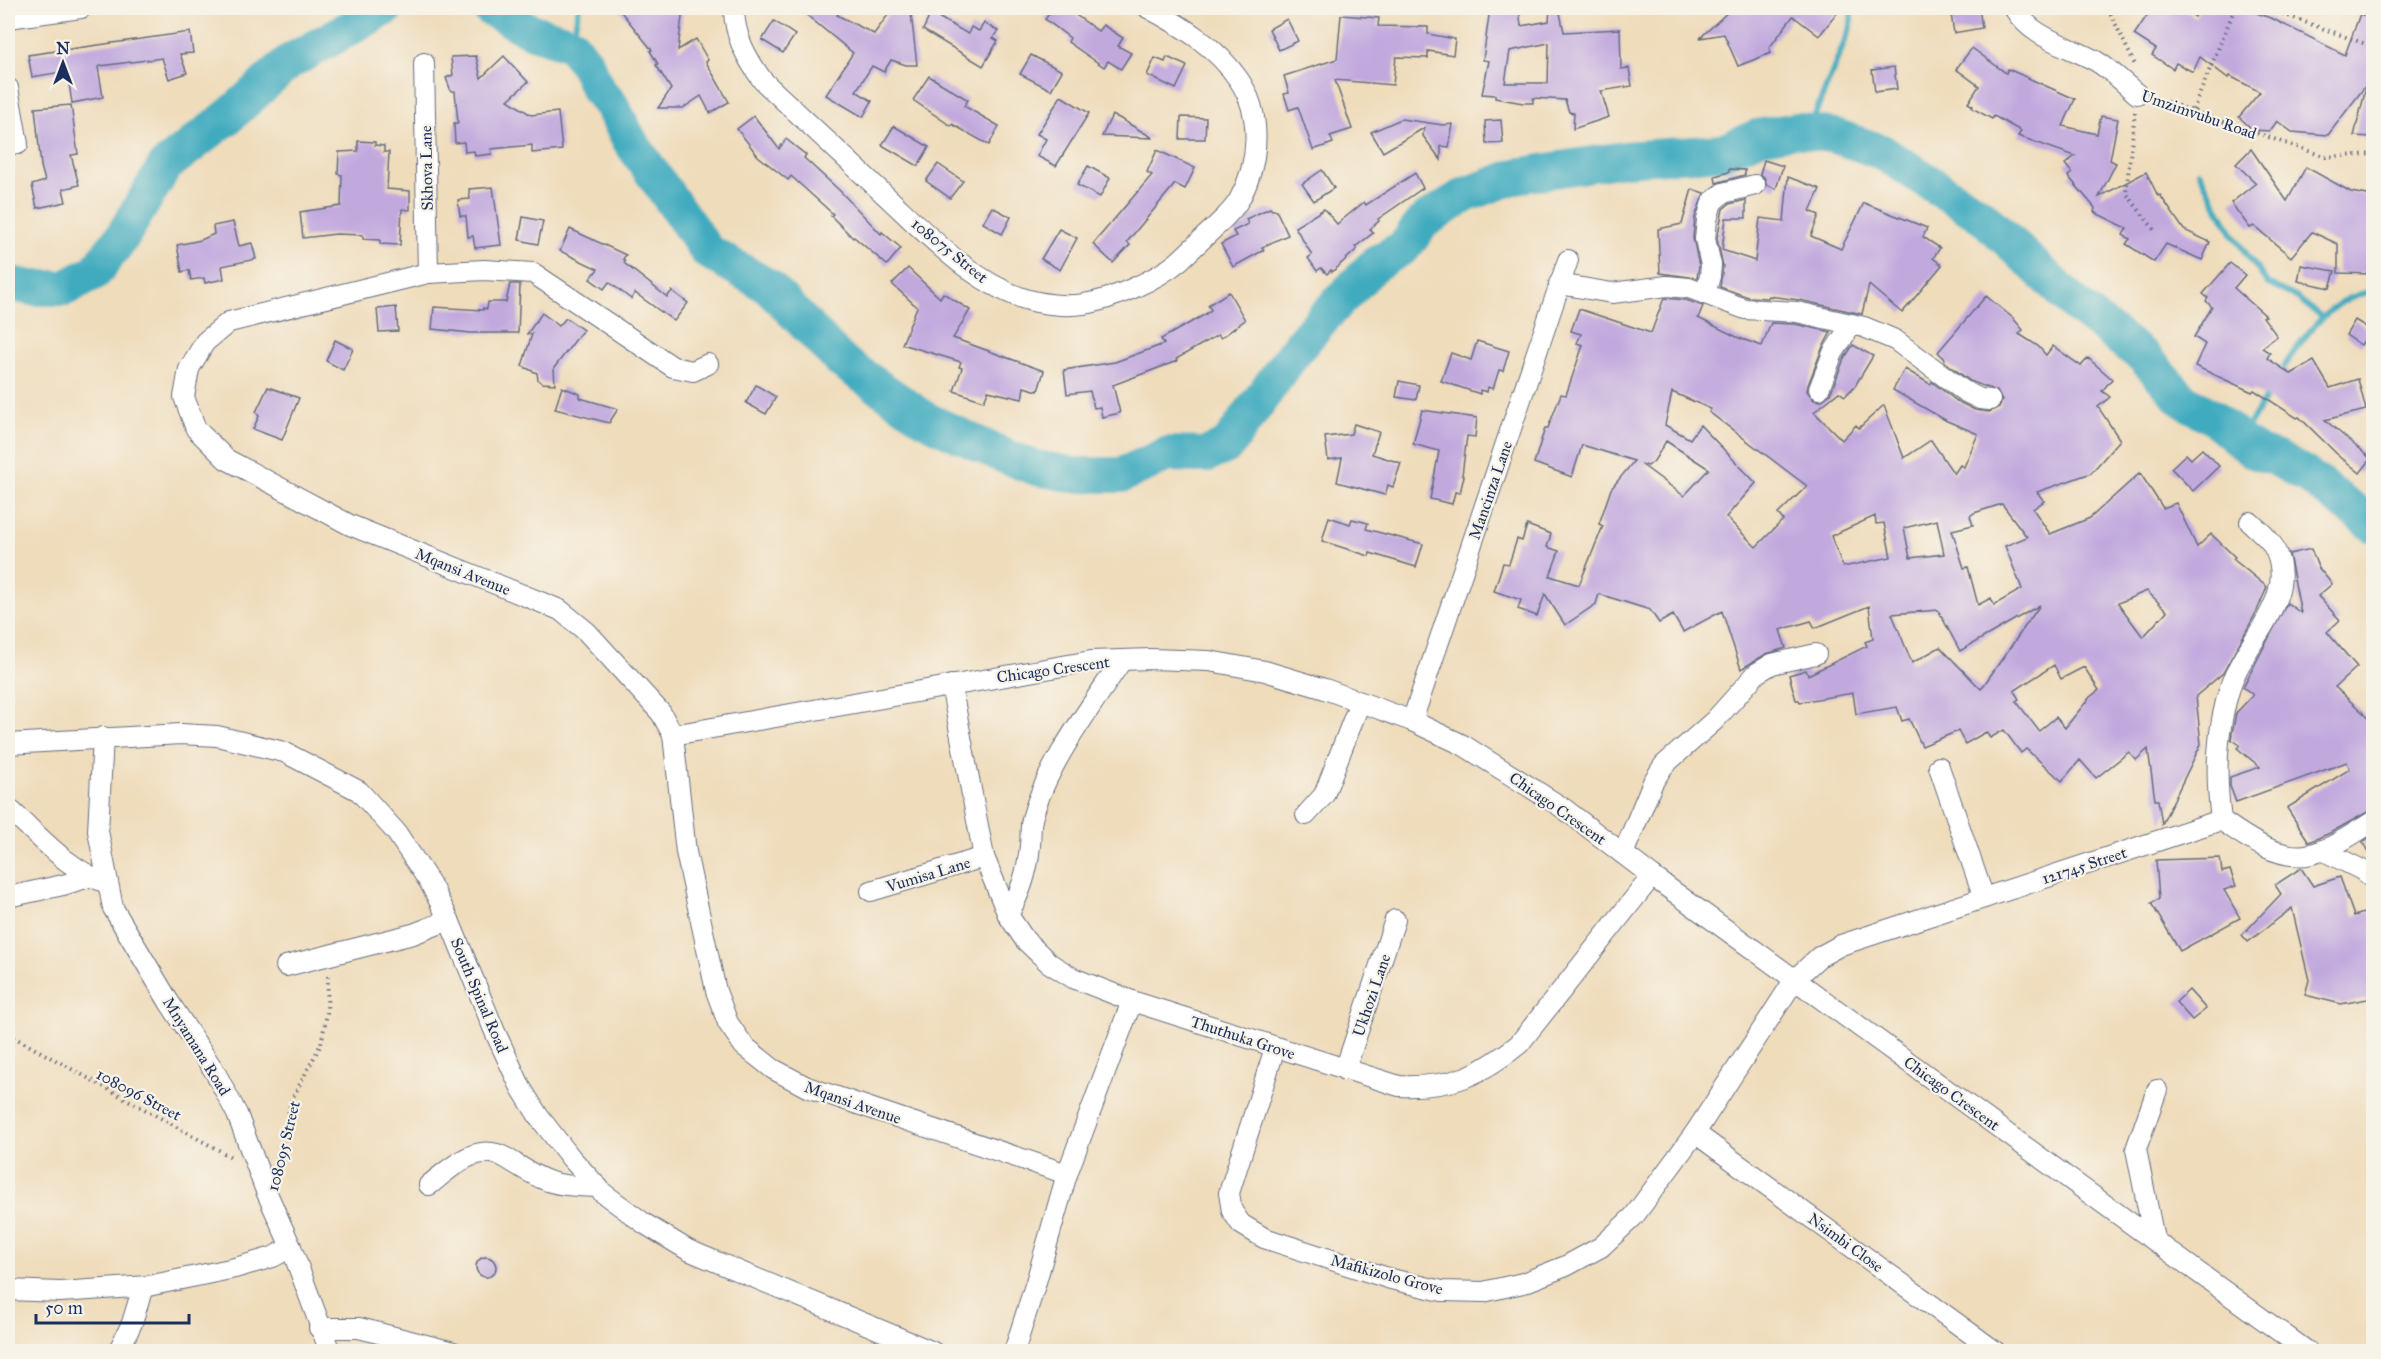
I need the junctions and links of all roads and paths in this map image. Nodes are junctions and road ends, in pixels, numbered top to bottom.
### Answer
1 (81, 8) edge
2 (734, 8) edge
3 (1148, 8) edge
4 (2014, 8) edge
5 (2108, 8) edge
6 (2235, 8) edge
7 (2266, 8) edge
8 (50, 10) edge
9 (8, 18) edge
10 (2373, 46) edge
11 (424, 63) dead end
12 (8, 88) edge
13 (2137, 94) junction
14 (2193, 110) junction
15 (18, 144) dead end
16 (2373, 154) edge
17 (1755, 184) dead end
18 (2156, 232) dead end
19 (1568, 260) dead end
20 (428, 273) junction
21 (1559, 284) junction
22 (1705, 294) junction
23 (1852, 324) junction
24 (708, 364) dead end
25 (1818, 389) dead end
26 (1990, 400) dead end
27 (2250, 522) dead end
28 (1816, 654) dead end
29 (1122, 660) junction
30 (951, 685) junction
31 (1360, 702) junction
32 (1412, 721) junction
33 (673, 735) junction
34 (103, 737) junction
35 (8, 744) edge
36 (1939, 766) dead end
37 (8, 808) edge
38 (1306, 815) dead end
39 (2221, 820) junction
40 (2373, 821) edge
41 (2322, 850) junction
42 (1623, 854) junction
43 (984, 857) junction
44 (1652, 876) junction
45 (98, 880) junction
46 (2373, 880) edge
47 (871, 891) dead end
48 (8, 897) edge
49 (1984, 898) junction
50 (1008, 915) junction
51 (449, 920) junction
52 (1395, 920) dead end
53 (328, 955) junction
54 (286, 966) dead end
55 (1795, 979) junction
56 (1132, 1000) junction
57 (8, 1035) edge
58 (1275, 1048) junction
59 (1345, 1070) junction
60 (2157, 1090) dead end
61 (1695, 1133) junction
62 (260, 1172) junction
63 (1067, 1174) junction
64 (429, 1185) dead end
65 (598, 1187) junction
66 (270, 1199) junction
67 (2154, 1239) junction
68 (291, 1247) junction
69 (143, 1287) junction
70 (8, 1290) edge
71 (319, 1328) junction
72 (118, 1352) edge
73 (330, 1352) edge
74 (453, 1352) edge
75 (933, 1352) edge
76 (1014, 1352) edge
77 (1996, 1352) edge
78 (2308, 1352) edge

1 - 8 street
2 - 3 street, 108075 Street
4 - 13 street, Umzimvubu Road
5 - 13 path
6 - 14 path
7 - 10 path
8 - 9 street
11 - 20 street, Skhova Lane
12 - 15 street
13 - 14 path, Umzimvubu Road
13 - 18 path
14 - 16 path, Umzimvubu Road
17 - 22 street
19 - 21 street, Mancinza Lane
20 - 24 street, Mqansi Avenue
20 - 33 street, Mqansi Avenue
21 - 22 street
21 - 32 street, Mancinza Lane
22 - 23 street
23 - 25 street
23 - 26 street
27 - 39 street
28 - 42 street
29 - 30 street, Chicago Crescent
29 - 31 street, Chicago Crescent
29 - 50 street
30 - 33 street, Chicago Crescent
30 - 43 street, Thuthuka Grove
31 - 32 street, Chicago Crescent
31 - 38 street
32 - 42 street, Chicago Crescent
33 - 63 street, Mqansi Avenue
34 - 35 street, South Spinal Road
34 - 45 street, Mnyamana Road
34 - 51 street, South Spinal Road
36 - 49 street
37 - 45 street
39 - 41 street
39 - 49 street, 121745 Street
40 - 41 street
41 - 46 street
42 - 44 street, Chicago Crescent
43 - 47 street, Vumisa Lane
43 - 50 street, Thuthuka Grove
44 - 55 street, Chicago Crescent
44 - 59 street, Thuthuka Grove
45 - 48 street
45 - 62 street, Mnyamana Road
49 - 55 street, 121745 Street
50 - 56 street, Thuthuka Grove
51 - 53 street
51 - 65 street, South Spinal Road
52 - 59 street, Ukhozi Lane
53 - 54 street
53 - 66 path, 108095 Street
55 - 61 street, Mafikizolo Grove
55 - 67 street, Chicago Crescent
56 - 58 street, Thuthuka Grove
56 - 63 street
57 - 62 path, 108096 Street
58 - 59 street, Thuthuka Grove
58 - 61 street, Mafikizolo Grove
60 - 67 street
61 - 77 street, Nsimbi Close
62 - 66 street, Mnyamana Road
63 - 76 street
64 - 65 street
65 - 75 street, South Spinal Road
66 - 68 street, Mnyamana Road
67 - 78 street, Chicago Crescent
68 - 69 street
68 - 71 street, Mnyamana Road
69 - 70 street
69 - 72 street
71 - 73 street, Mnyamana Road
71 - 74 street

